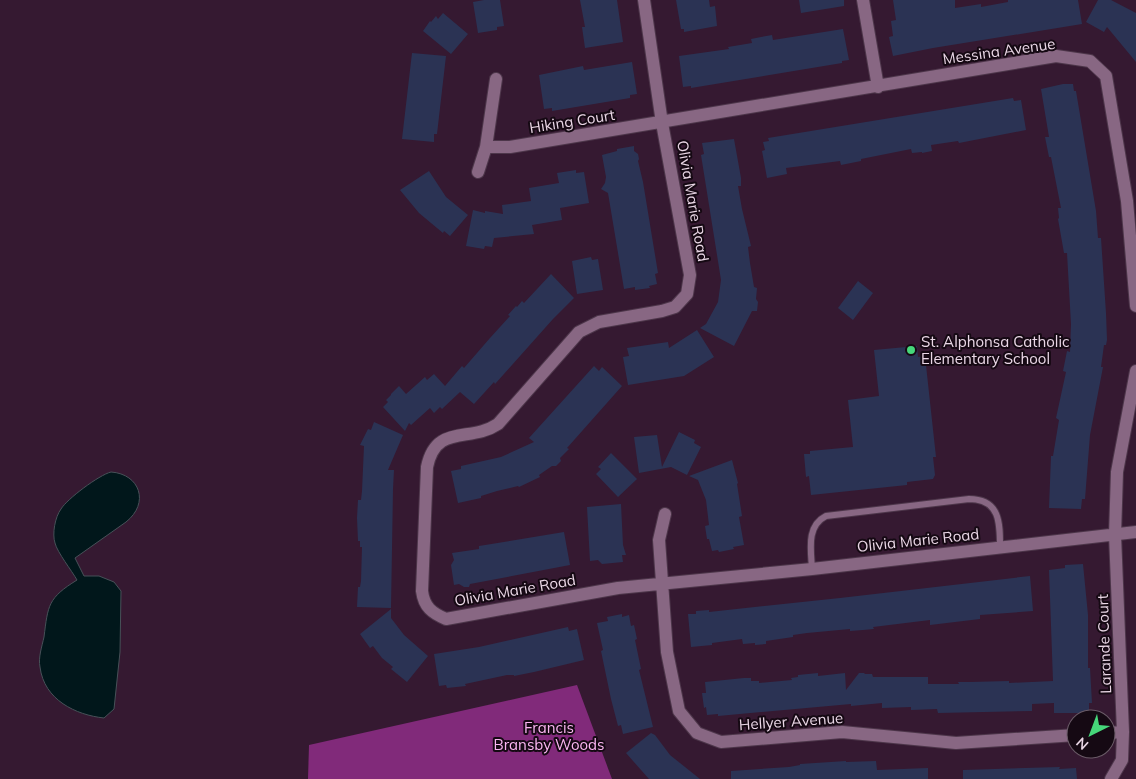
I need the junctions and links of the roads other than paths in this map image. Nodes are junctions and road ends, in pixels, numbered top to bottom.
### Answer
1 (644, 0) edge
2 (863, 0) edge
3 (496, 79) dead end
4 (878, 86) junction
5 (662, 123) junction
6 (486, 147) junction
7 (478, 172) dead end
8 (1132, 200) edge
9 (1136, 306) edge
10 (1136, 371) edge
11 (664, 514) dead end
12 (1136, 532) edge
13 (1115, 535) junction
14 (1000, 547) junction
15 (812, 568) junction
16 (663, 583) junction
17 (1116, 732) edge
18 (1123, 732) junction
19 (1066, 736) edge
20 (1111, 779) edge

1 - 5 street
2 - 4 street
3 - 6 street
4 - 5 street, Messina Avenue
4 - 8 street, Messina Avenue
5 - 6 street, Hiking Court
5 - 16 street, Olivia Marie Road
6 - 7 street
8 - 9 street, Messina Avenue
10 - 13 street
11 - 16 street, Hellyer Avenue
12 - 13 street, Olivia Marie Road
13 - 14 street, Olivia Marie Road
13 - 18 street, Larande Court
14 - 15 street, Olivia Marie Road
14 - 15 lane
15 - 16 street, Olivia Marie Road
16 - 19 street, Hellyer Avenue
17 - 18 street
18 - 20 street, Larande Court

